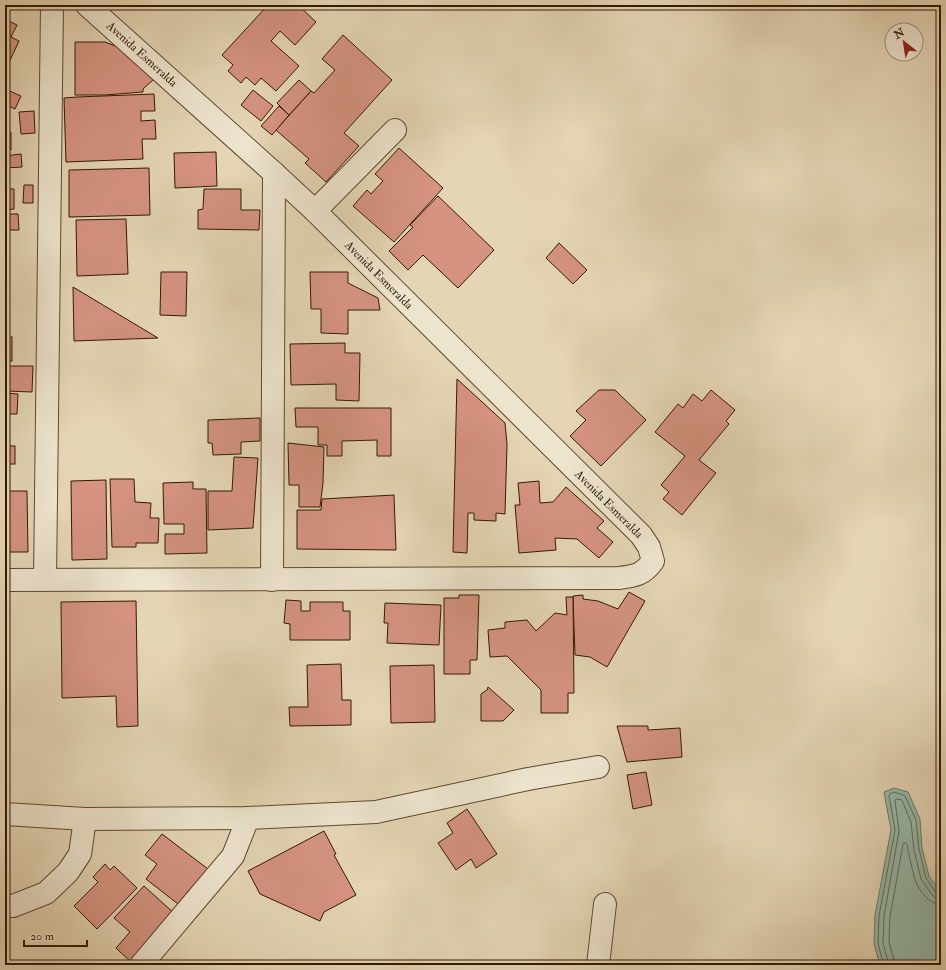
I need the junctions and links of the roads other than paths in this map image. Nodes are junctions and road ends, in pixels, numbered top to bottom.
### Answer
1 (52, 5) edge
2 (87, 5) edge
3 (396, 130) dead end
4 (274, 172) junction
5 (315, 211) junction
6 (5, 580) edge
7 (45, 580) junction
8 (272, 580) junction
9 (598, 767) dead end
10 (5, 814) edge
11 (248, 818) junction
12 (85, 819) junction
13 (605, 904) dead end
14 (5, 906) edge
15 (140, 965) edge
16 (598, 965) edge

1 - 7 street
2 - 4 street, Avenida Esmeralda
3 - 5 street
4 - 5 street, Avenida Esmeralda
4 - 8 street
5 - 8 street, Avenida Esmeralda
6 - 7 street
7 - 8 street
9 - 11 street
10 - 12 street
11 - 12 street
11 - 15 street
12 - 14 street
13 - 16 street

